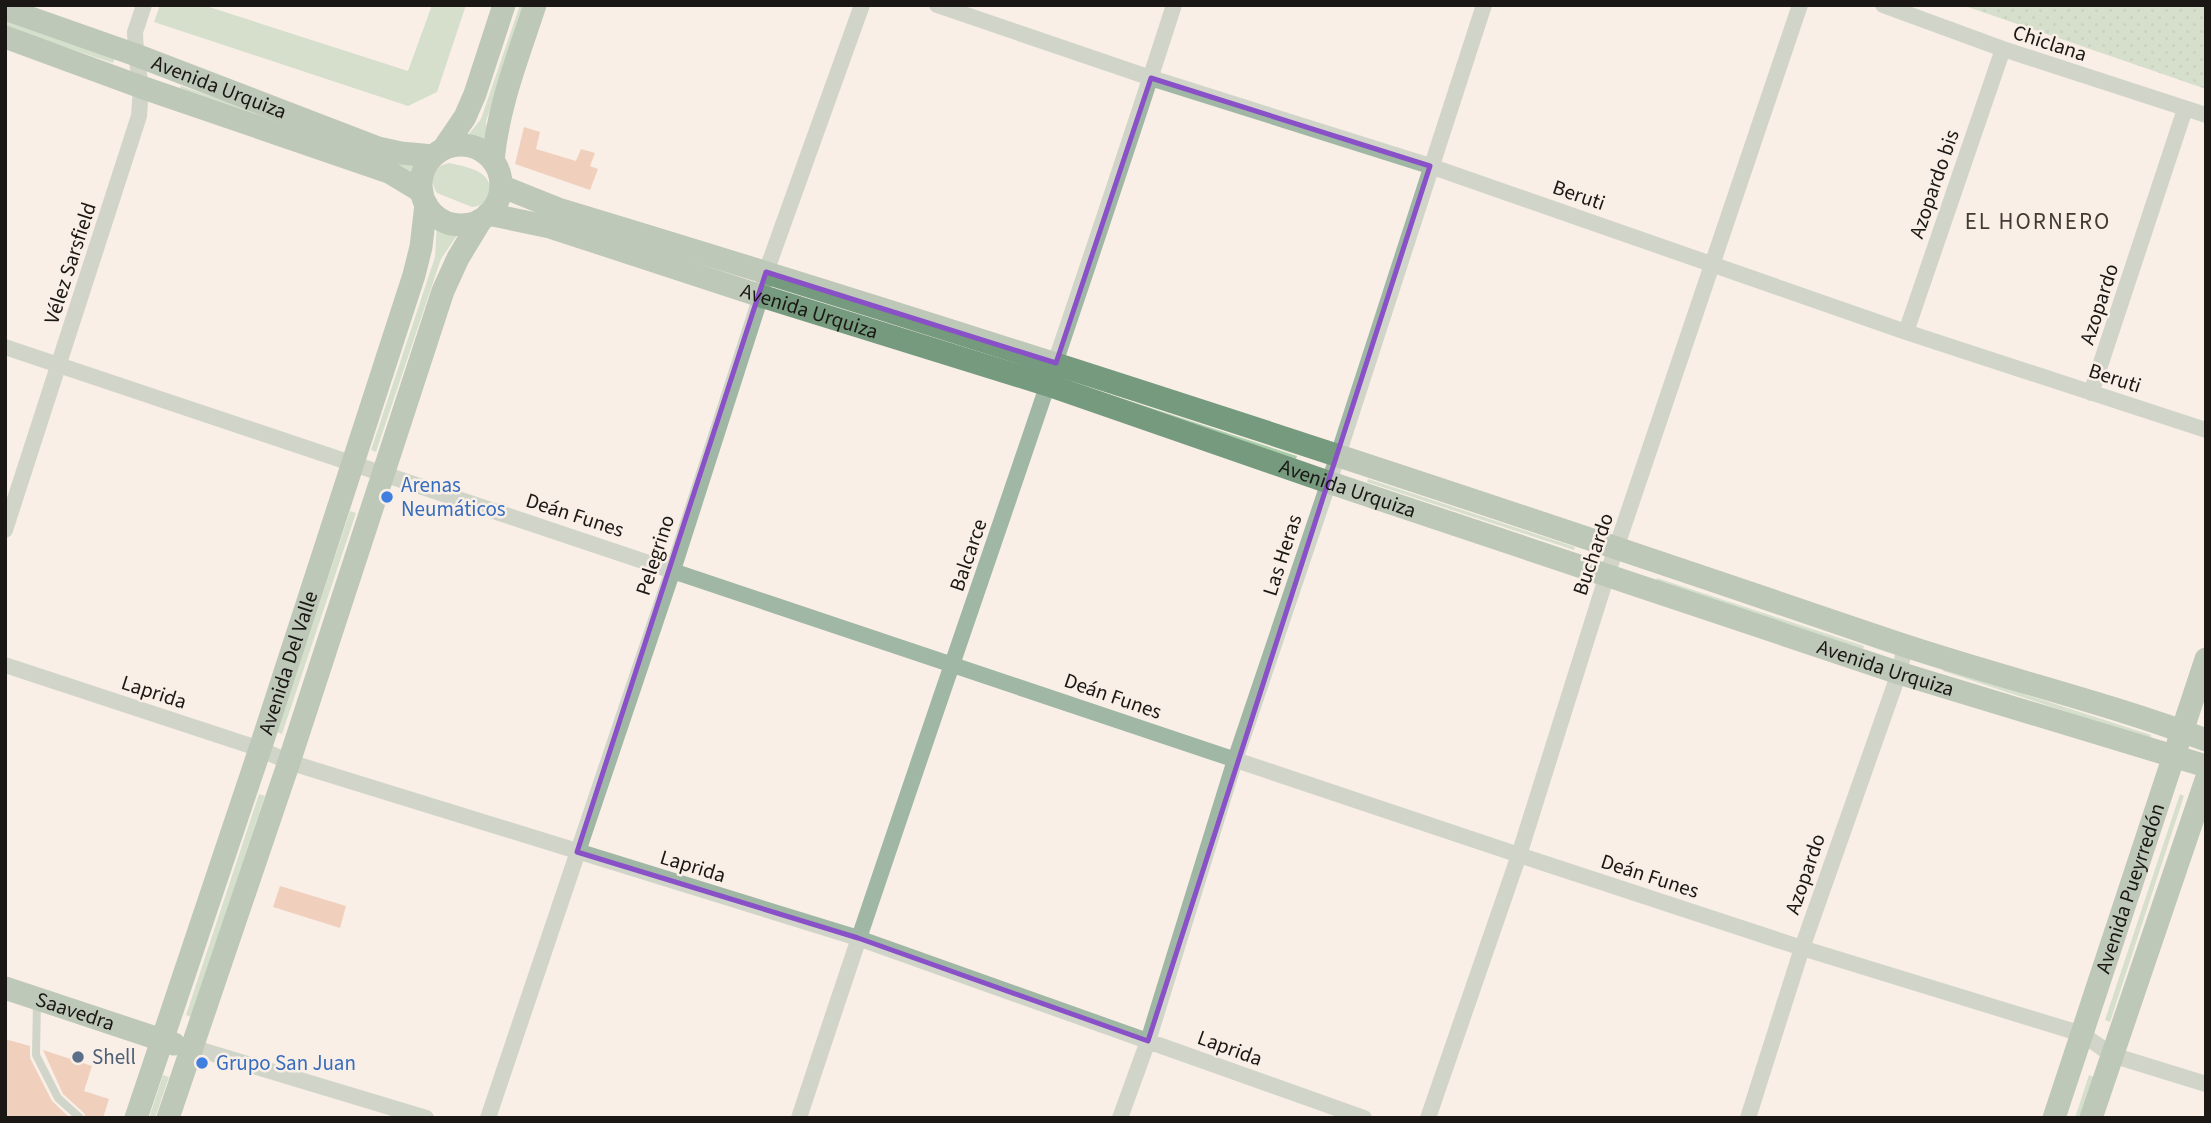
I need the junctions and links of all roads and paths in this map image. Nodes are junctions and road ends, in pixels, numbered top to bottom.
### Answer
1 (144, 5) edge
2 (504, 5) edge
3 (536, 5) edge
4 (862, 5) edge
5 (937, 5) edge
6 (1174, 5) edge
7 (1484, 5) edge
8 (1800, 5) edge
9 (1883, 5) edge
10 (5, 9) edge
11 (5, 37) edge
12 (2003, 49) junction
13 (136, 55) junction
14 (1151, 78) junction
15 (141, 87) junction
16 (2185, 109) junction
17 (2206, 116) edge
18 (438, 152) junction
19 (493, 160) junction
20 (1430, 166) junction
21 (501, 187) junction
22 (424, 198) junction
23 (485, 217) junction
24 (1714, 264) junction
25 (766, 272) junction
26 (761, 296) junction
27 (1906, 332) junction
28 (5, 347) edge
29 (1056, 363) junction
30 (60, 365) junction
31 (1048, 385) junction
32 (2091, 393) junction
33 (2206, 430) edge
34 (1338, 455) junction
35 (354, 463) junction
36 (383, 474) junction
37 (1328, 482) junction
38 (5, 530) edge
39 (1617, 547) junction
40 (673, 570) junction
41 (1607, 575) junction
42 (1905, 646) junction
43 (2206, 659) edge
44 (5, 664) edge
45 (953, 664) junction
46 (1899, 673) junction
47 (2182, 731) junction
48 (2206, 740) edge
49 (260, 749) junction
50 (2174, 756) junction
51 (1235, 760) junction
52 (289, 762) junction
53 (2206, 766) edge
54 (2206, 780) edge
55 (577, 852) junction
56 (1519, 855) junction
57 (858, 938) junction
58 (1802, 948) junction
59 (5, 988) edge
60 (37, 998) junction
61 (2082, 1034) junction
62 (162, 1041) junction
63 (1148, 1041) junction
64 (191, 1048) junction
65 (2112, 1055) junction
66 (2206, 1084) edge
67 (80, 1118) edge
68 (136, 1118) edge
69 (168, 1118) edge
70 (426, 1118) edge
71 (488, 1118) edge
72 (799, 1118) edge
73 (1120, 1118) edge
74 (1364, 1118) edge
75 (1429, 1118) edge
76 (1748, 1118) edge
77 (2054, 1118) edge
78 (2091, 1118) edge

1 - 13 street, Vélez Sarsfield
2 - 18 main road
3 - 19 main road
4 - 25 street, Pelegrino
5 - 14 street, Beruti
6 - 14 street, Balcarce
7 - 20 street, Las Heras
8 - 24 street, Buchardo
9 - 12 street, Chiclana
10 - 13 main road, Avenida Urquiza
11 - 15 main road, Avenida Urquiza
12 - 16 street, Chiclana
12 - 27 street, Azopardo bis
13 - 15 street, Vélez Sarsfield
13 - 18 main road, Avenida Urquiza
14 - 20 street, Beruti
14 - 29 street, Balcarce
15 - 22 main road, Avenida Urquiza
15 - 30 street, Vélez Sarsfield
16 - 17 street, Chiclana
16 - 32 street, Azopardo
18 - 19 main road
18 - 22 main road
19 - 21 main road
20 - 24 street, Beruti
20 - 34 street, Las Heras
21 - 23 main road
21 - 25 main road
22 - 23 main road
22 - 35 main road, Avenida Del Valle
23 - 26 main road, Avenida Urquiza
23 - 36 main road, Avenida Del Valle
24 - 27 street, Beruti
24 - 39 street, Buchardo
25 - 26 street, Pelegrino
25 - 29 main road
26 - 31 main road, Avenida Urquiza
26 - 40 street, Pelegrino
27 - 32 street, Beruti
28 - 30 street, Deán Funes
29 - 31 street, Balcarce
29 - 34 main road
30 - 35 street, Deán Funes
30 - 38 street, Vélez Sarsfield
31 - 37 main road, Avenida Urquiza
31 - 45 street, Balcarce
32 - 33 street, Beruti
34 - 37 street, Las Heras
34 - 39 main road
35 - 36 street, Deán Funes
35 - 49 main road, Avenida Del Valle
36 - 40 street, Deán Funes
36 - 52 main road, Avenida Del Valle
37 - 41 main road, Avenida Urquiza
37 - 51 street, Las Heras
39 - 41 street, Buchardo
39 - 42 main road
40 - 45 street, Deán Funes
40 - 55 street, Pelegrino
41 - 46 main road, Avenida Urquiza
41 - 56 street, Buchardo
42 - 46 street, Azopardo
42 - 47 main road
43 - 47 main road, Avenida Pueyrredón
44 - 49 street, Laprida
45 - 51 street, Deán Funes
45 - 57 street, Balcarce
46 - 50 main road, Avenida Urquiza
46 - 58 street, Azopardo
47 - 48 main road
47 - 50 main road, Avenida Pueyrredón
49 - 52 street, Laprida
49 - 62 main road, Avenida Del Valle
50 - 53 main road, Avenida Urquiza
50 - 61 main road, Avenida Pueyrredón
51 - 56 street, Deán Funes
51 - 63 street, Las Heras
52 - 55 street, Laprida
52 - 64 main road, Avenida Del Valle
54 - 65 main road, Avenida Pueyrredón
55 - 57 street, Laprida
55 - 71 street, Pelegrino
56 - 58 street, Deán Funes
56 - 75 street, Buchardo
57 - 63 street, Laprida
57 - 72 street, Balcarce
58 - 61 street, Deán Funes
58 - 76 street, Azopardo
59 - 60 main road, Saavedra
60 - 62 main road, Saavedra
60 - 67 lane
61 - 65 street, Deán Funes
61 - 77 main road, Avenida Pueyrredón
62 - 64 main road, Saavedra
62 - 68 main road, Avenida Del Valle
63 - 73 street, Las Heras
63 - 74 street, Laprida
64 - 69 main road, Avenida Del Valle
64 - 70 street, Saavedra
65 - 66 street, Deán Funes
65 - 78 main road, Avenida Pueyrredón

